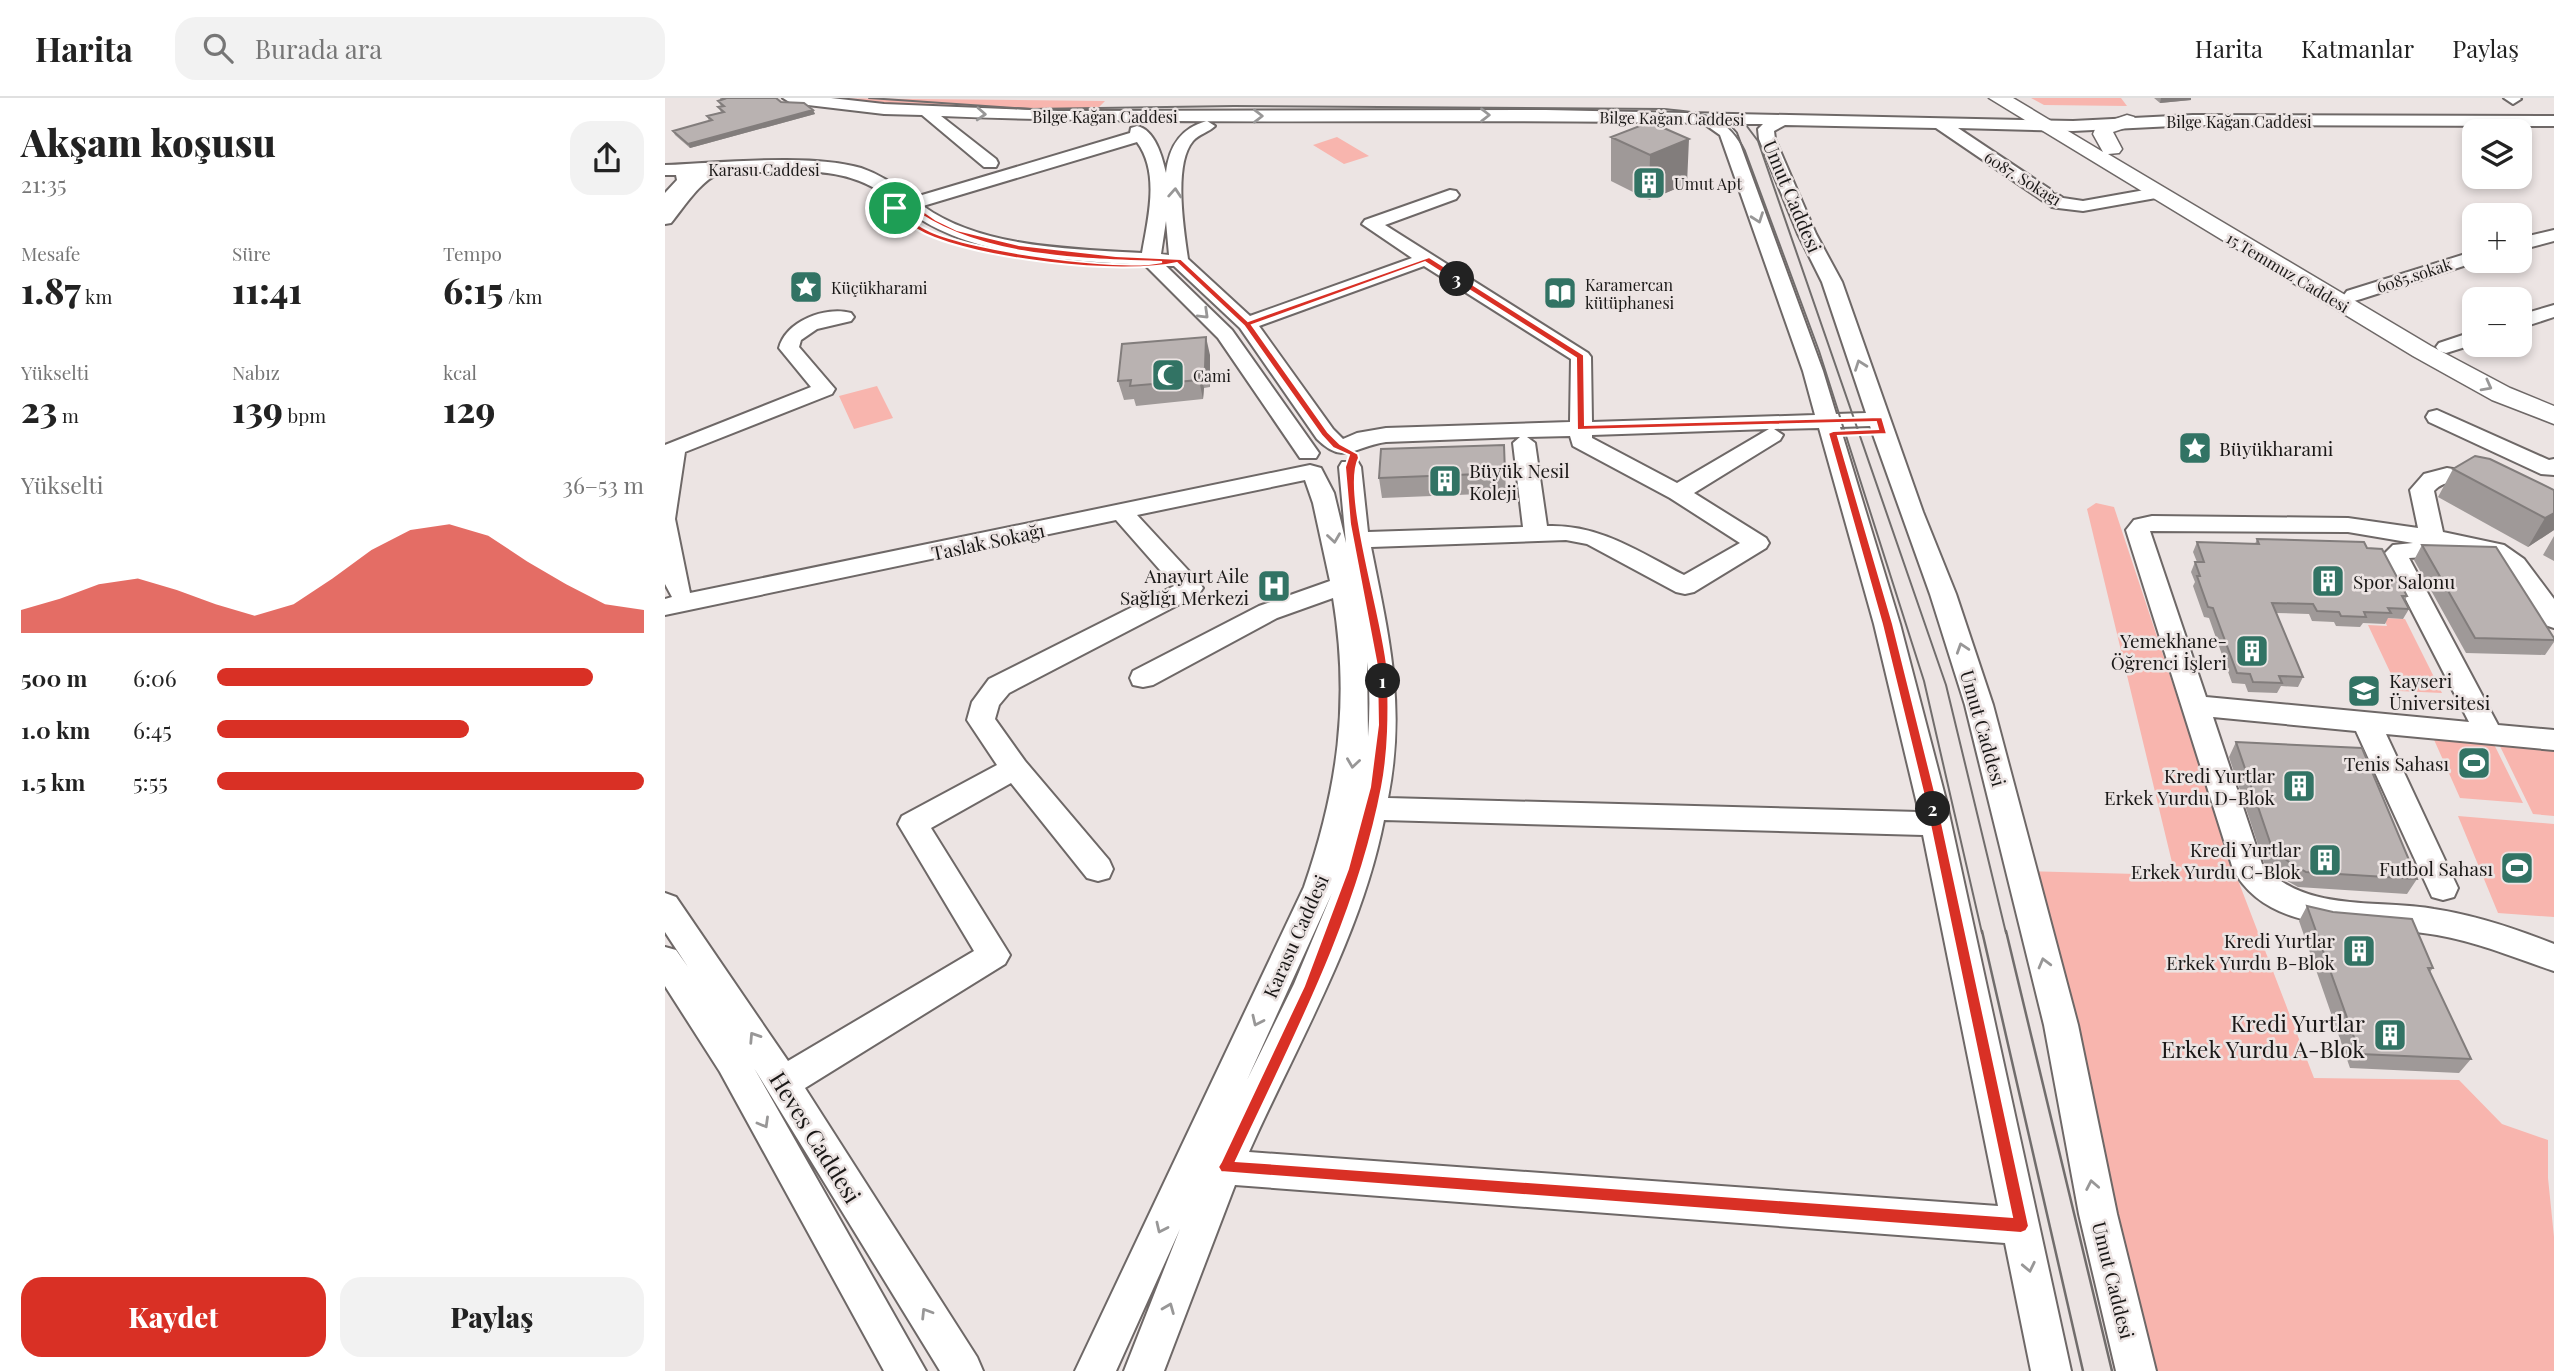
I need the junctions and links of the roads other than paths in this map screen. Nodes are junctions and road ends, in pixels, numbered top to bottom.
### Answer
1 (791, 98) edge
2 (1121, 98) edge
3 (1234, 98) edge
4 (1989, 98) edge
5 (1999, 98) edge
6 (1334, 99) edge
7 (2513, 99) edge
8 (932, 111) junction
9 (1976, 114) junction
10 (1110, 116) junction
11 (1226, 116) junction
12 (2045, 116) edge
13 (1705, 118) junction
14 (1784, 119) junction
15 (2554, 120) edge
16 (2127, 121) junction
17 (1939, 123) junction
18 (1206, 125) junction
19 (1140, 133) junction
20 (2112, 149) junction
21 (990, 163) dead end
22 (665, 170) edge
23 (696, 176) junction
24 (665, 180) edge
25 (2156, 192) junction
26 (1450, 195) dead end
27 (673, 202) edge
28 (902, 206) junction
29 (665, 219) edge
30 (2554, 236) edge
31 (2532, 241) edge
32 (1426, 259) junction
33 (2462, 260) edge
34 (1179, 261) junction
35 (1153, 262) junction
36 (2354, 295) junction
37 (2554, 311) edge
38 (844, 317) dead end
39 (2532, 318) edge
40 (1247, 324) junction
41 (2462, 342) edge
42 (2447, 347) junction
43 (2554, 396) edge
44 (2554, 416) edge
45 (2437, 417) dead end
46 (1881, 425) junction
47 (1831, 427) junction
48 (1581, 435) junction
49 (1772, 435) junction
50 (1524, 443) junction
51 (1346, 456) junction
52 (1309, 464) junction
53 (2554, 466) edge
54 (1678, 493) junction
55 (1121, 512) junction
56 (2554, 512) edge
57 (665, 516) edge
58 (665, 522) edge
59 (1536, 534) junction
60 (2432, 538) junction
61 (1358, 540) junction
62 (2462, 543) junction
63 (1344, 585) junction
64 (670, 598) edge
65 (2554, 619) edge
66 (1143, 678) dead end
67 (2195, 706) junction
68 (2366, 722) junction
69 (2489, 734) junction
70 (2554, 740) edge
71 (1015, 768) junction
72 (1371, 808) junction
73 (1936, 824) junction
74 (1098, 869) dead end
75 (2443, 888) dead end
76 (665, 906) edge
77 (2554, 958) edge
78 (665, 960) edge
79 (782, 1083) junction
80 (1226, 1167) junction
81 (2021, 1226) junction
82 (906, 1371) edge
83 (963, 1371) edge
84 (1095, 1371) edge
85 (1144, 1371) edge
86 (2052, 1371) edge
87 (2136, 1371) edge

1 - 8 street, Bilge Kağan Caddesi
2 - 10 street
3 - 11 street
4 - 9 main road
5 - 12 main road
6 - 9 street, Bilge Kağan Caddesi
7 - 12 street, Bilge Kağan Caddesi
7 - 15 street
8 -> 10 street, Bilge Kağan Caddesi
8 - 21 street
9 - 12 street, Bilge Kağan Caddesi
10 - 11 street, Bilge Kağan Caddesi
10 - 19 street
11 -> 13 street, Bilge Kağan Caddesi
11 - 18 street
12 - 16 street, Bilge Kağan Caddesi
12 - 17 street, Bilge Kağan Caddesi
12 - 20 main road, 15 Temmuz Caddesi
12 - 25 main road, 15 Temmuz Caddesi
13 - 14 street, Bilge Kağan Caddesi
13 -> 47 street, Umut Caddesi
14 - 17 street, Bilge Kağan Caddesi
46 -> 14 street, Umut Caddesi
15 - 16 street, Bilge Kağan Caddesi
16 - 20 main road
17 - 25 street, 6087. Sokağı
18 - 19 street
34 -> 18 street
19 - 28 street
19 - 35 street
20 - 36 main road, 15 Temmuz Caddesi
22 - 23 street, Karasu Caddesi
23 - 24 street, Karasu Caddesi
23 - 27 street
23 - 28 street, Karasu Caddesi
25 -> 44 main road, 15 Temmuz Caddesi
26 - 32 street
27 - 29 street
28 - 35 street, Karasu Caddesi
30 - 31 street
32 - 40 street
32 - 48 street
33 - 36 street, 6085.sokak
34 - 35 street, Karasu Caddesi
34 - 40 street
35 -> 52 street, Karasu Caddesi
36 - 42 main road, 15 Temmuz Caddesi
37 - 39 street
38 - 57 street
40 - 51 street
41 - 42 street
42 - 43 main road, 15 Temmuz Caddesi
45 - 53 street
46 - 47 street
87 -> 46 street, Umut Caddesi
47 - 48 street
47 - 49 street
47 - 73 street, Umut Caddesi
48 - 49 street
48 - 50 street
48 - 51 street
48 - 54 street
49 - 54 street
50 - 51 street
50 - 59 street
51 - 52 street
51 - 61 street, Karasu Caddesi
52 - 55 street, Taslak Sokağı
52 -> 63 street, Karasu Caddesi
52 - 64 street, Taslak Sokağı
54 - 59 street
55 - 64 street, Taslak Sokağı
55 - 71 street
56 - 60 street
58 - 64 street
59 - 61 street
60 - 62 street
60 - 67 street
61 - 72 street, Karasu Caddesi
62 - 65 street
62 - 69 street
63 - 66 street
63 -> 84 street, Karasu Caddesi
67 - 68 street
67 - 77 street
68 - 69 street
68 - 75 street
69 - 70 street
71 - 74 street
71 - 79 street
72 - 73 street
72 - 80 street, Karasu Caddesi
73 - 81 street, Umut Caddesi
79 -> 76 street, Heves Caddesi
78 -> 82 street, Heves Caddesi
83 -> 79 street, Heves Caddesi
80 - 81 street
85 -> 80 street, Karasu Caddesi
81 -> 86 street, Umut Caddesi

